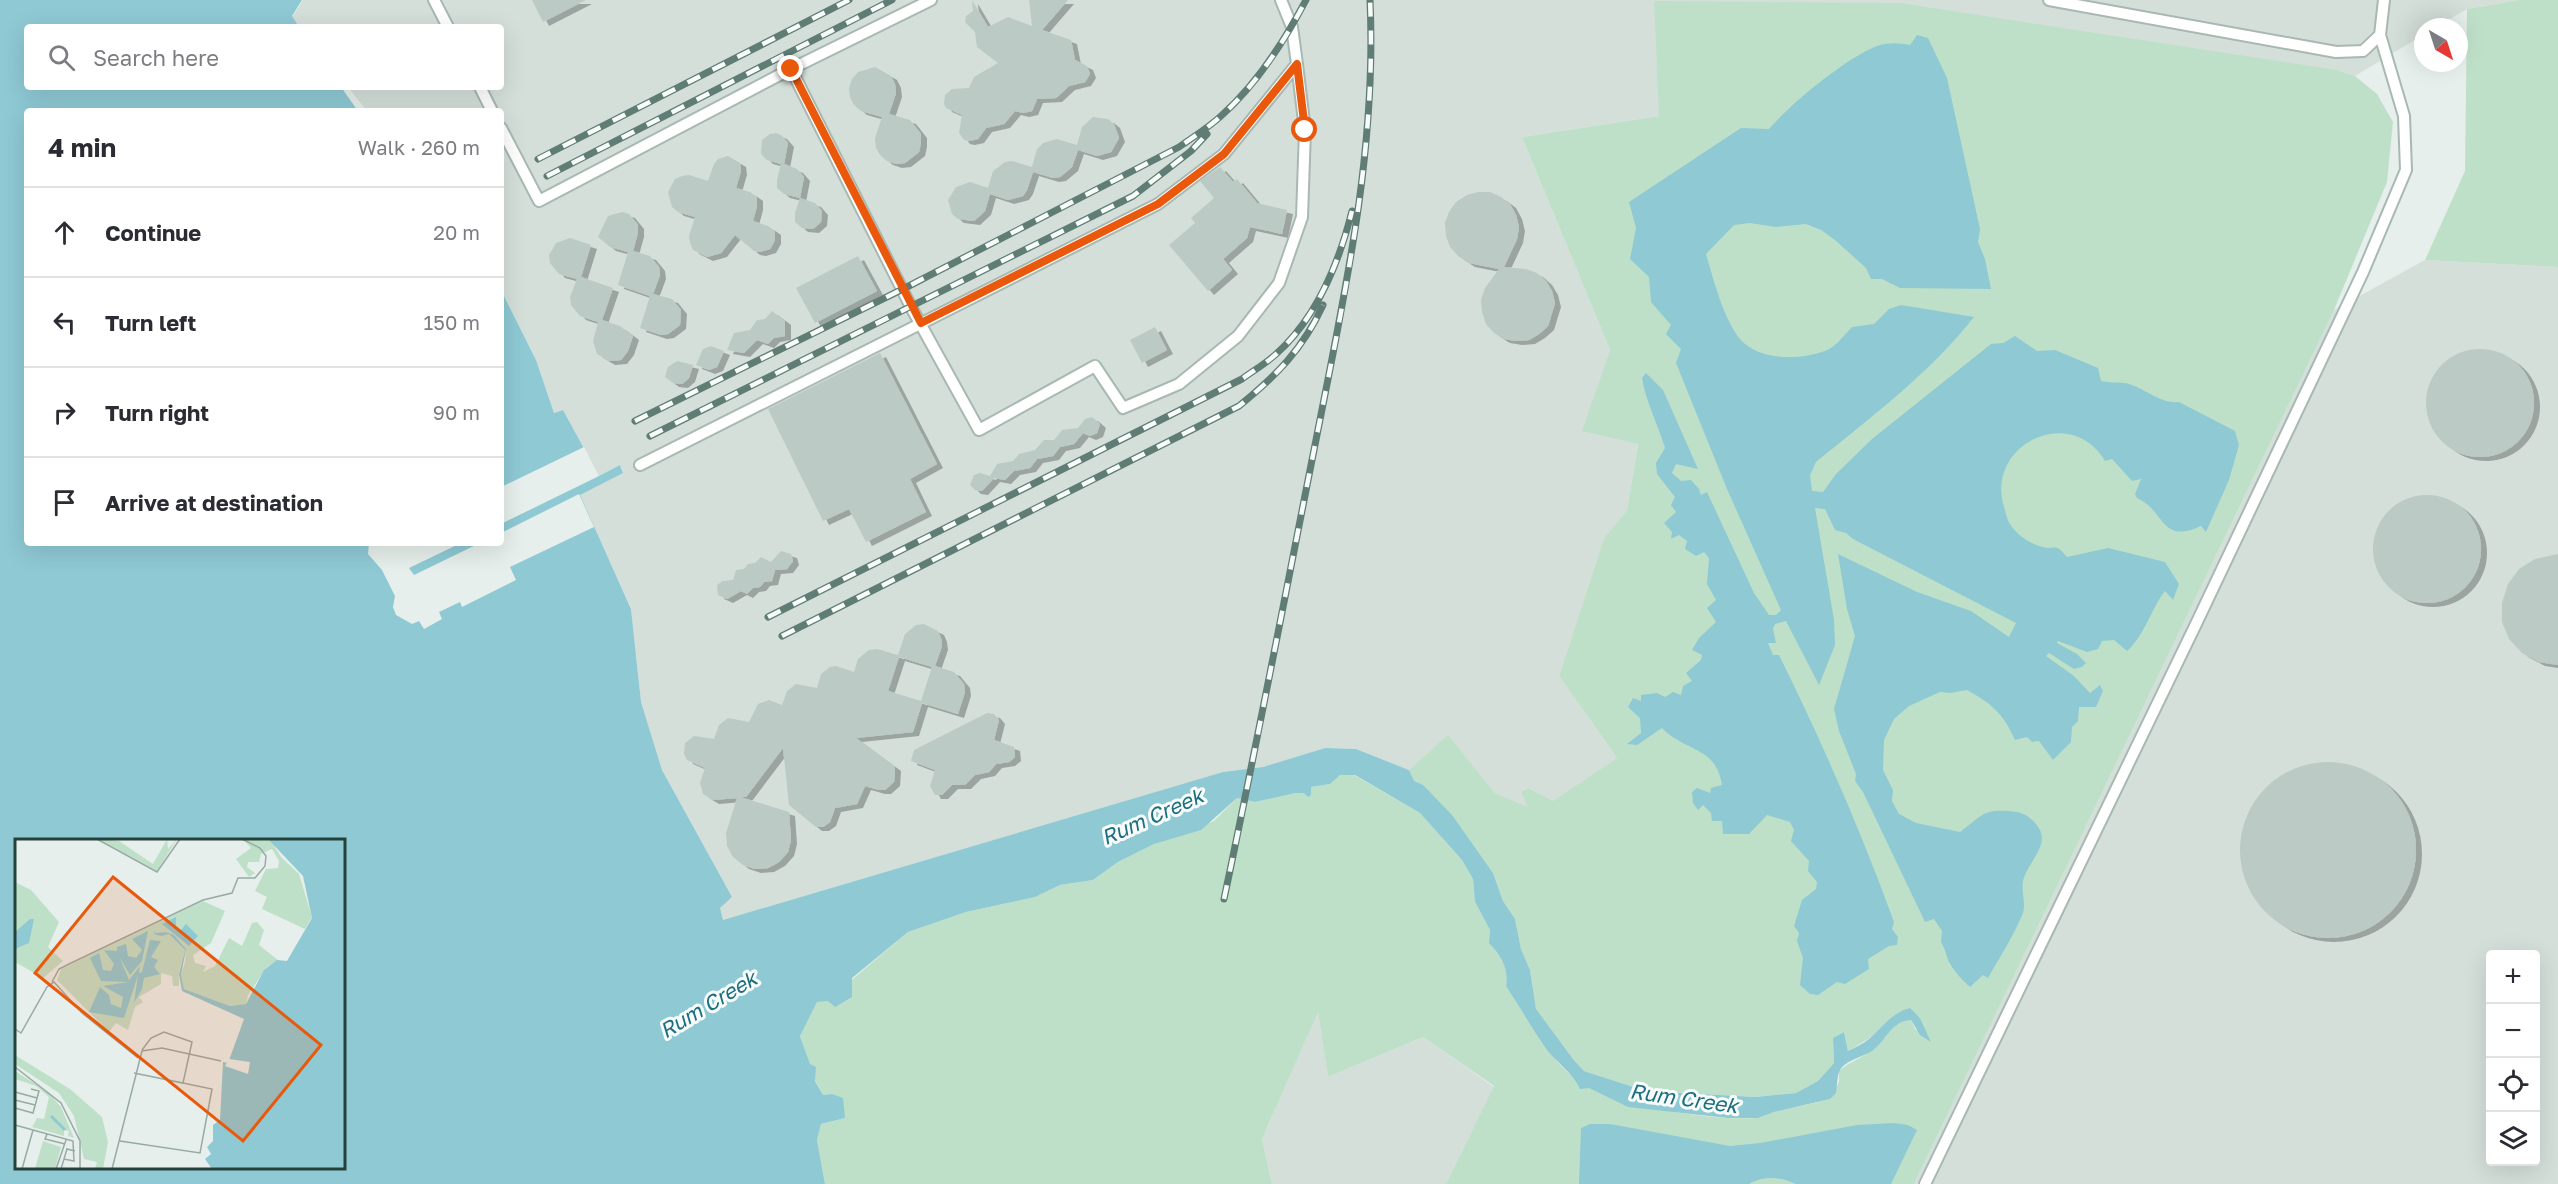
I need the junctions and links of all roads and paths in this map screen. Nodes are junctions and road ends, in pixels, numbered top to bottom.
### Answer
1 (434, 0) edge
2 (931, 0) edge
3 (1281, 0) edge
4 (2049, 0) edge
5 (2384, 0) edge
6 (446, 24) edge
7 (2380, 35) junction
8 (1297, 64) junction
9 (791, 69) junction
10 (482, 90) edge
11 (490, 108) edge
12 (504, 134) edge
13 (921, 323) junction
14 (640, 465) dead end
15 (1925, 1184) edge

1 - 6 lane
2 - 9 lane
3 - 8 lane
4 - 7 lane
5 - 7 lane
7 - 15 lane
8 - 13 lane
8 - 13 lane
9 - 12 lane
9 - 13 lane
10 - 11 lane
13 - 14 lane

